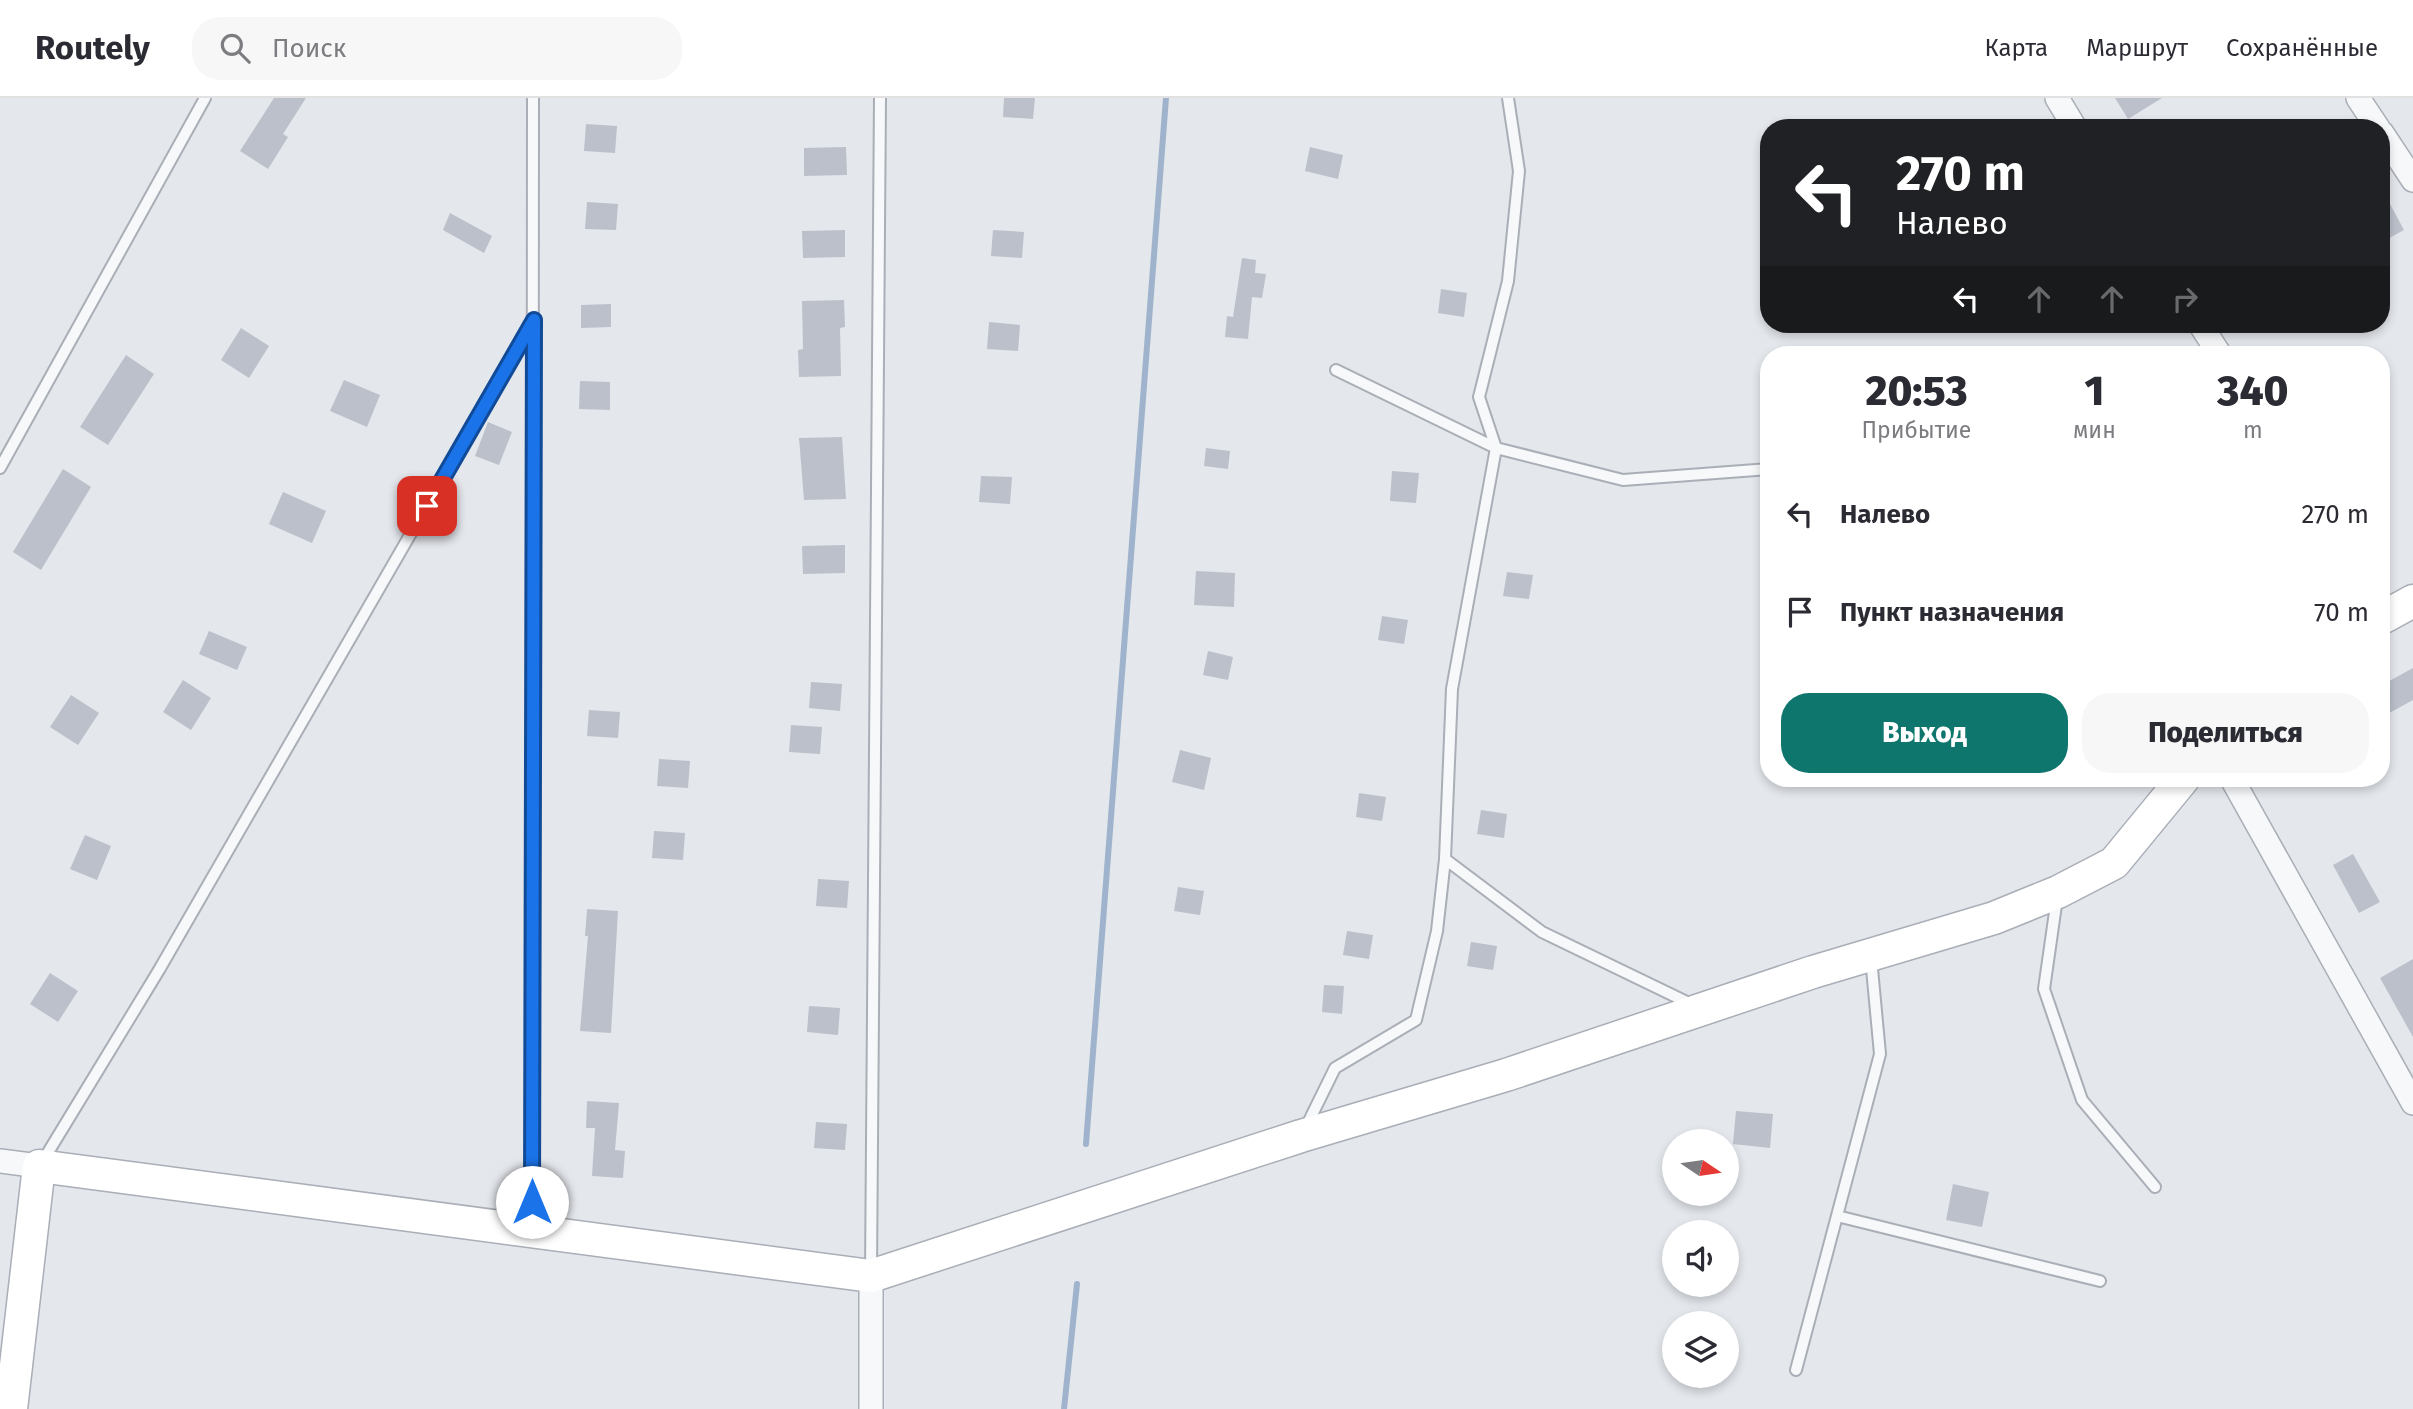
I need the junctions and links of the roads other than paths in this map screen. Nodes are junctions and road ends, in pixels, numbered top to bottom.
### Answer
1 (205, 98) edge
2 (533, 98) edge
3 (880, 98) edge
4 (1508, 98) edge
5 (2057, 98) edge
6 (2358, 98) edge
7 (2070, 119) edge
8 (2372, 119) edge
9 (2390, 145) edge
10 (2413, 180) edge
11 (534, 320) junction
12 (1336, 370) dead end
13 (1496, 447) junction
14 (0, 468) edge
15 (1760, 470) edge
16 (2413, 601) edge
17 (2390, 612) edge
18 (2176, 787) edge
19 (2236, 787) edge
20 (1444, 859) junction
21 (2057, 892) junction
22 (1871, 955) junction
23 (1702, 1009) junction
24 (2413, 1103) edge
25 (1301, 1136) junction
26 (0, 1161) edge
27 (39, 1166) junction
28 (2155, 1187) dead end
29 (1837, 1216) junction
30 (531, 1230) junction
31 (871, 1276) junction
32 (2100, 1281) dead end
33 (1796, 1370) dead end
34 (11, 1409) edge
35 (871, 1409) edge

1 - 14 lane
2 - 11 lane
3 - 31 lane
4 - 13 lane
5 - 7 street
6 - 8 street
9 - 10 street
11 - 27 lane
11 - 30 lane
12 - 13 lane
13 - 15 lane
13 - 20 lane
16 - 17 street
18 - 21 street
19 - 24 street
20 - 23 lane
20 - 25 lane
21 - 22 street
21 - 28 lane
22 - 23 street
22 - 29 lane
23 - 25 street
25 - 31 street
26 - 27 street
27 - 30 street
27 - 34 street
29 - 32 lane
29 - 33 lane
30 - 31 street
31 - 35 street

